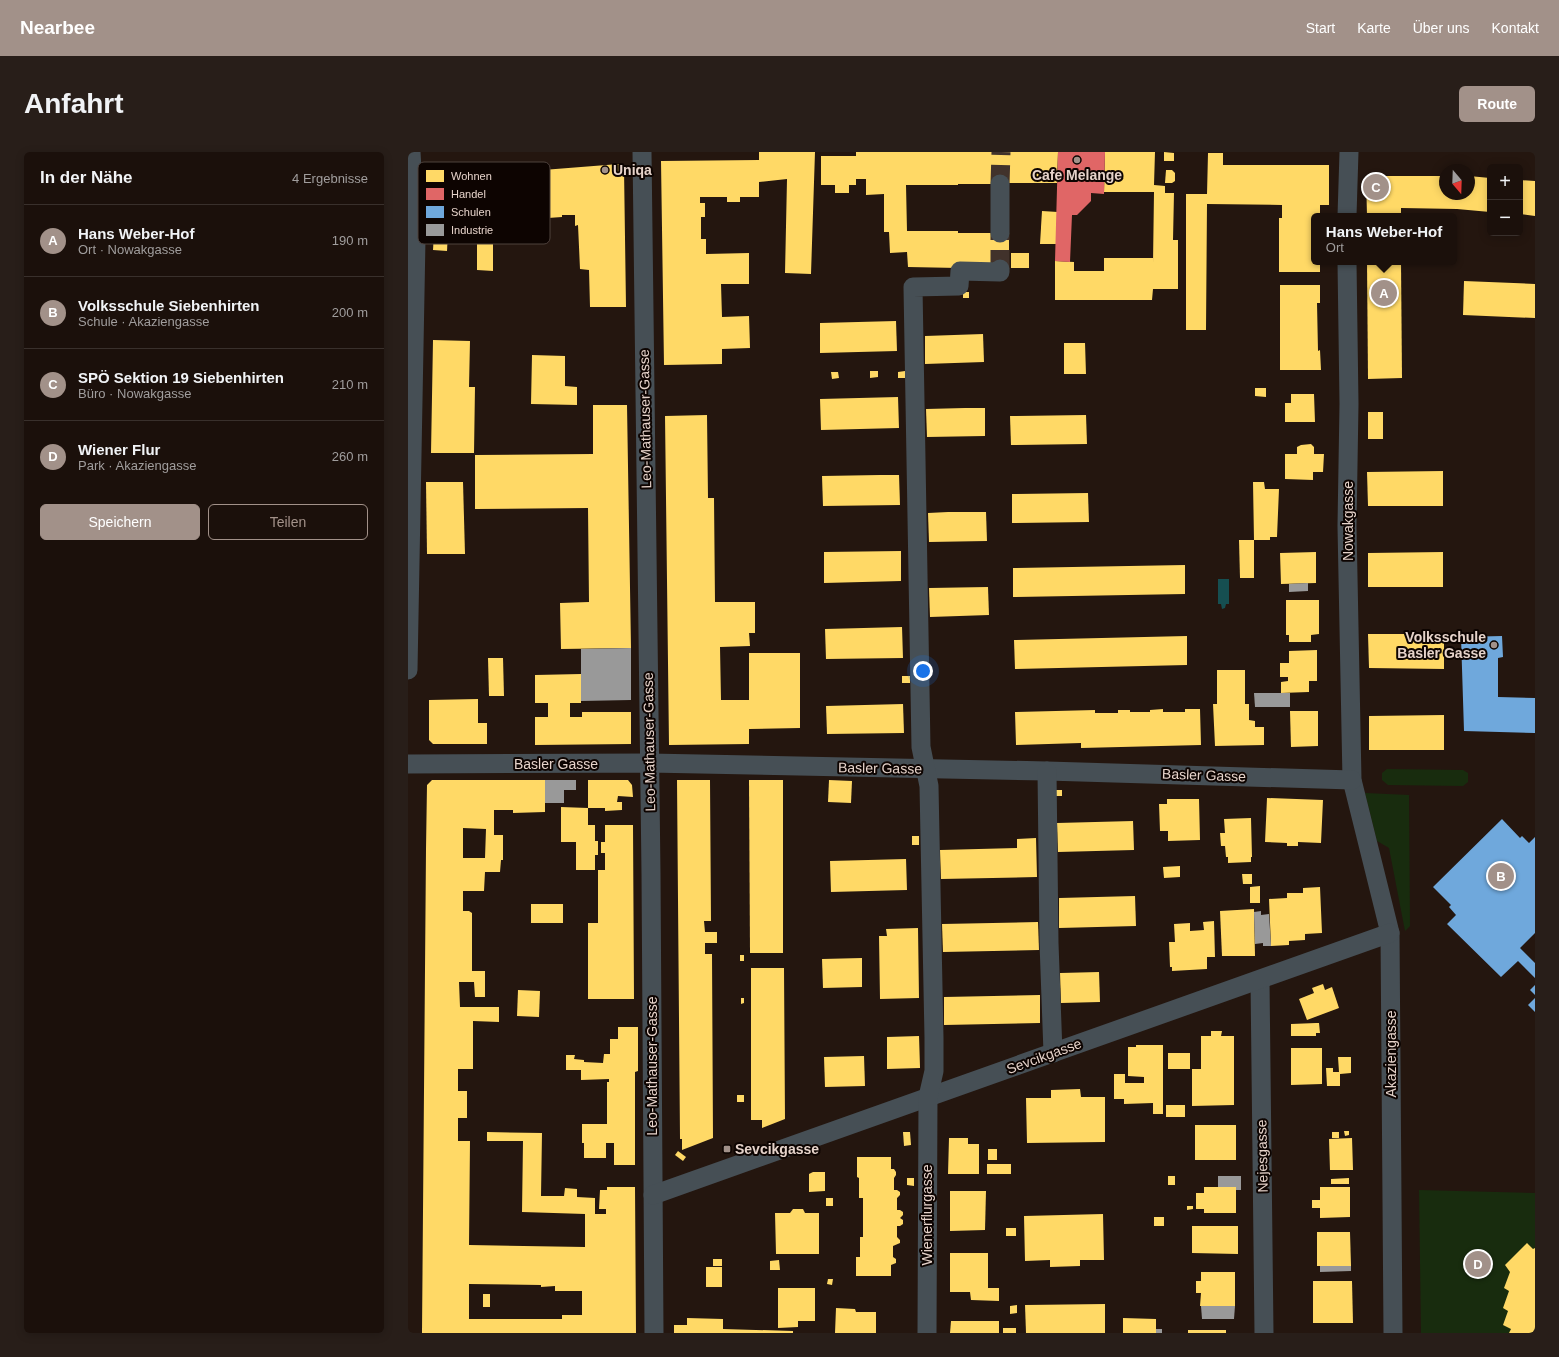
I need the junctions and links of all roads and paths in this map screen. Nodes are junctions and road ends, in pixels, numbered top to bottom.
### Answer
1 (411, 152) edge
2 (642, 152) edge
3 (1349, 152) edge
4 (1000, 184) tunnel mouth
5 (1347, 213) edge
6 (1000, 233) tunnel mouth
7 (1347, 265) edge
8 (1000, 269) dead end
9 (408, 670) edge
10 (408, 764) edge
11 (650, 764) junction
12 (925, 769) junction
13 (1046, 771) junction
14 (1352, 780) junction
15 (1390, 933) junction
16 (1260, 980) junction
17 (1054, 1053) junction
18 (928, 1097) junction
19 (653, 1195) junction
20 (654, 1333) edge
21 (926, 1333) edge
22 (1264, 1333) edge
23 (1393, 1333) edge

1 - 9 street
2 - 11 street, Leo-Mathauser-Gasse
3 - 5 street
4 - 6 street
7 - 14 street, Nowakgasse
8 - 12 street, Wienerflurgasse
10 - 11 street, Basler Gasse
11 - 12 street, Basler Gasse
11 - 19 street, Leo-Mathauser-Gasse
12 - 13 street, Basler Gasse
12 - 18 street, Wienerflurgasse
13 - 14 street, Basler Gasse
13 - 17 street
14 - 15 street, Akaziengasse
15 - 16 street, Sevcikgasse
15 - 23 street, Akaziengasse
16 - 17 street, Sevcikgasse
16 - 22 street, Nejesgasse
17 - 18 street, Sevcikgasse
18 - 19 street, Sevcikgasse
18 - 21 street, Wienerflurgasse
19 - 20 street, Leo-Mathauser-Gasse

